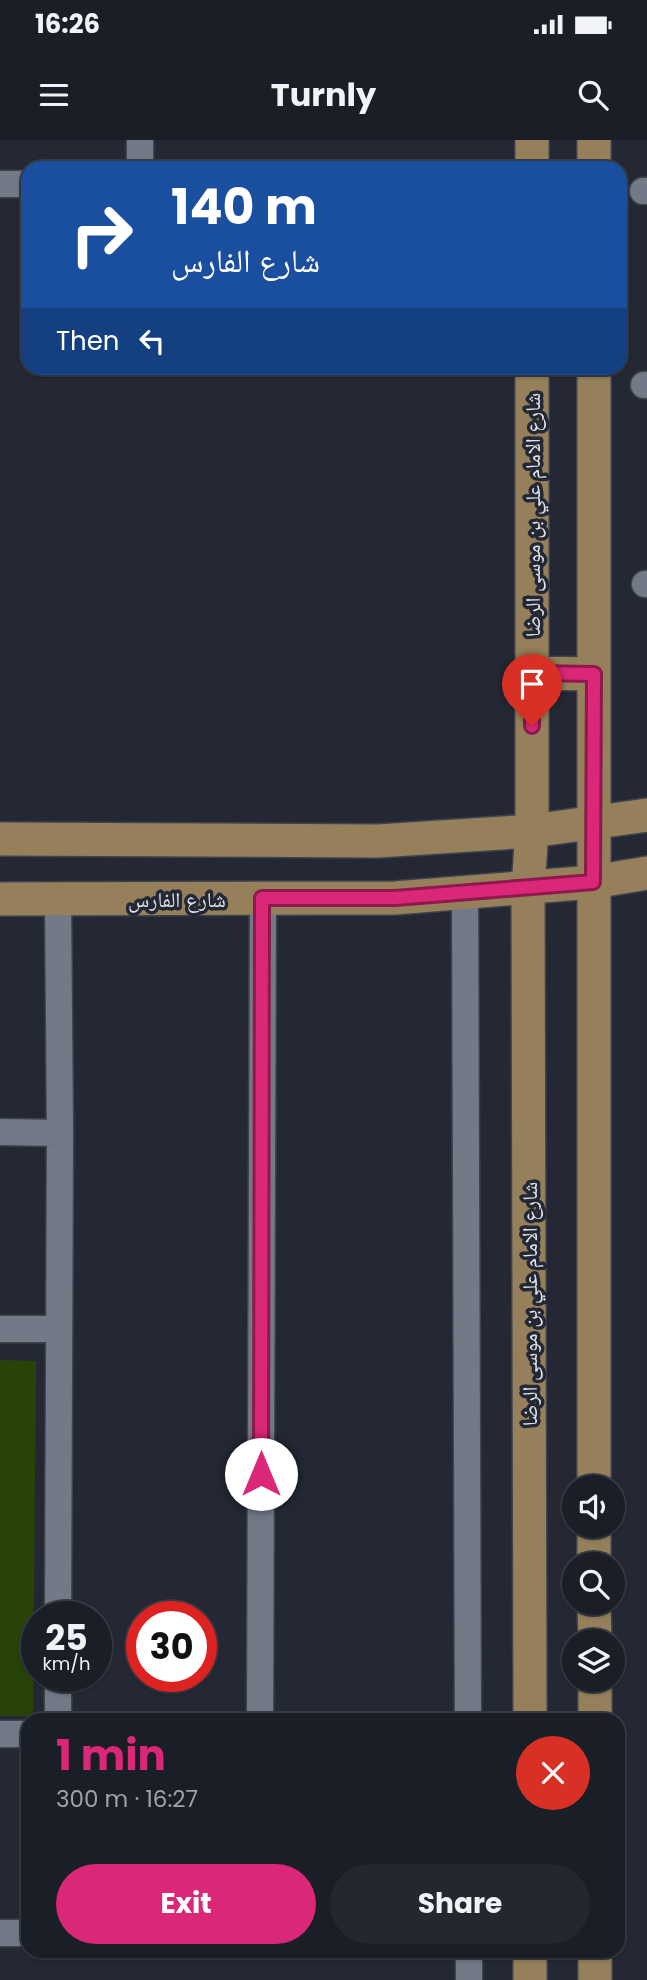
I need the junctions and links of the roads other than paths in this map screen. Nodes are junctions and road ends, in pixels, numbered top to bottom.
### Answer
1 (140, 140) edge
2 (532, 140) edge
3 (594, 140) edge
4 (140, 161) edge
5 (532, 161) edge
6 (594, 161) edge
7 (0, 184) edge
8 (21, 184) edge
9 (532, 375) edge
10 (594, 375) edge
11 (532, 673) junction
12 (594, 674) junction
13 (647, 815) edge
14 (594, 822) junction
15 (532, 831) junction
16 (0, 839) edge
17 (647, 873) edge
18 (593, 882) junction
19 (528, 887) junction
20 (465, 893) junction
21 (262, 898) junction
22 (0, 899) edge
23 (58, 899) junction
24 (0, 1132) edge
25 (60, 1133) junction
26 (0, 1329) edge
27 (59, 1329) junction
28 (594, 1475) edge
29 (58, 1601) edge
30 (58, 1692) edge
31 (595, 1692) edge
32 (58, 1713) edge
33 (260, 1713) edge
34 (468, 1713) edge
35 (530, 1713) edge
36 (595, 1713) edge
37 (0, 1734) edge
38 (21, 1734) edge
39 (0, 1933) edge
40 (21, 1933) edge
41 (469, 1958) edge
42 (530, 1958) edge
43 (595, 1958) edge
44 (469, 1980) edge
45 (530, 1980) edge
46 (596, 1980) edge

1 - 4 street
2 - 5 main road
3 - 6 main road
7 - 8 street
9 - 11 main road, شارع الامام علي بن موسى الرضا
10 - 12 main road
11 - 12 main road
11 - 15 main road, شارع الامام علي بن موسى الرضا
12 - 14 main road
13 - 14 main road
14 - 15 main road
14 - 18 main road
15 - 16 main road
15 - 19 main road, شارع الامام علي بن موسى الرضا
17 - 18 main road, شارع الفارس
18 - 19 main road, شارع الفارس
18 - 28 main road
19 - 20 main road, شارع الفارس
19 - 35 main road, شارع الامام علي بن موسى الرضا
20 - 21 main road, شارع الفارس
20 - 34 street
21 - 23 main road, شارع الفارس
21 - 33 street
22 - 23 main road, شارع الفارس
23 - 25 street
24 - 25 street
25 - 27 street
26 - 27 street
27 - 29 street
30 - 32 street
31 - 36 main road
37 - 38 street
39 - 40 street
41 - 44 street
42 - 45 main road
43 - 46 main road

